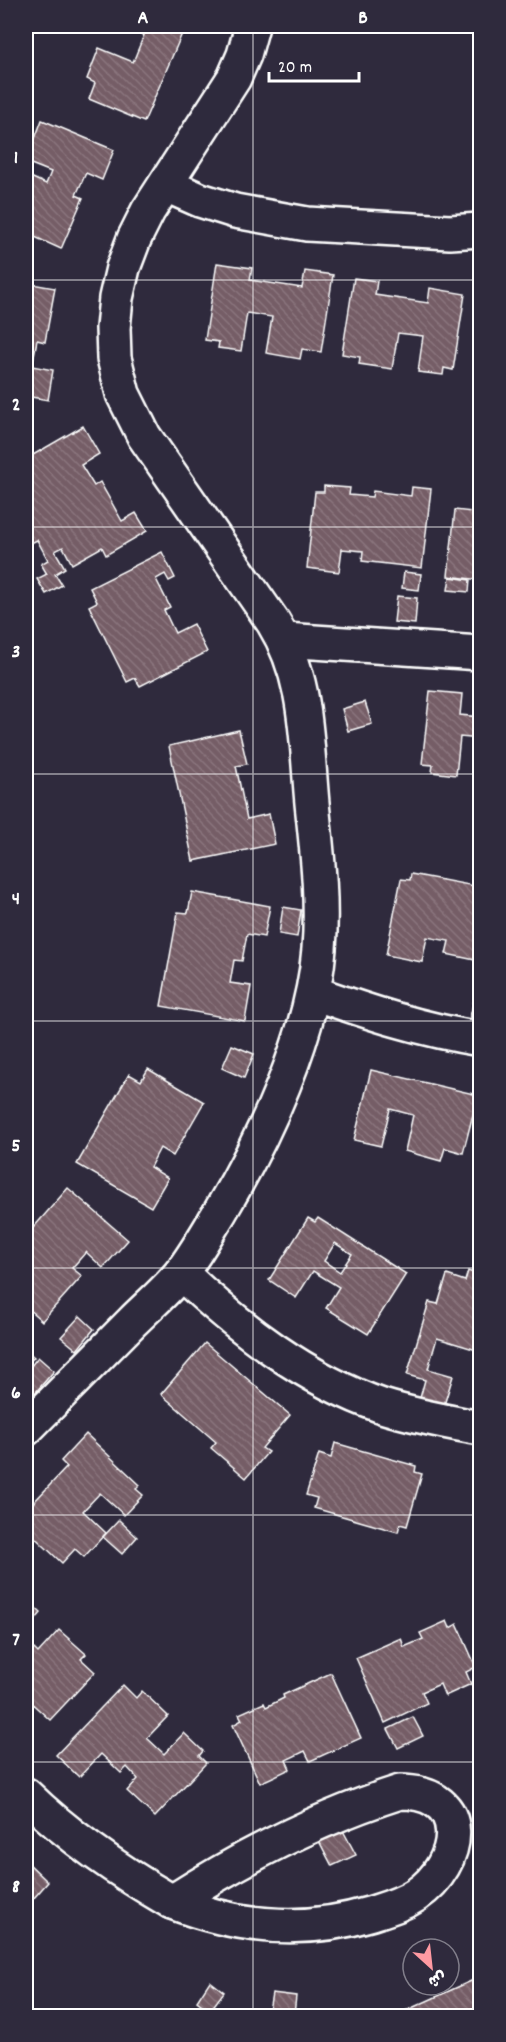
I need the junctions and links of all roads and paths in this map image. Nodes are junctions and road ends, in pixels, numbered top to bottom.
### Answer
1 (252, 26) edge
2 (166, 185) junction
3 (480, 230) edge
4 (284, 640) junction
5 (480, 653) edge
6 (314, 993) junction
7 (480, 1039) edge
8 (181, 1273) junction
9 (480, 1428) edge
10 (26, 1430) edge
11 (26, 1795) edge
12 (172, 1902) junction

1 - 2 street
2 - 3 street
2 - 4 street
4 - 5 street
4 - 6 street
6 - 7 street
6 - 8 street
8 - 9 street
8 - 10 street
11 - 12 street
12 - 12 street

